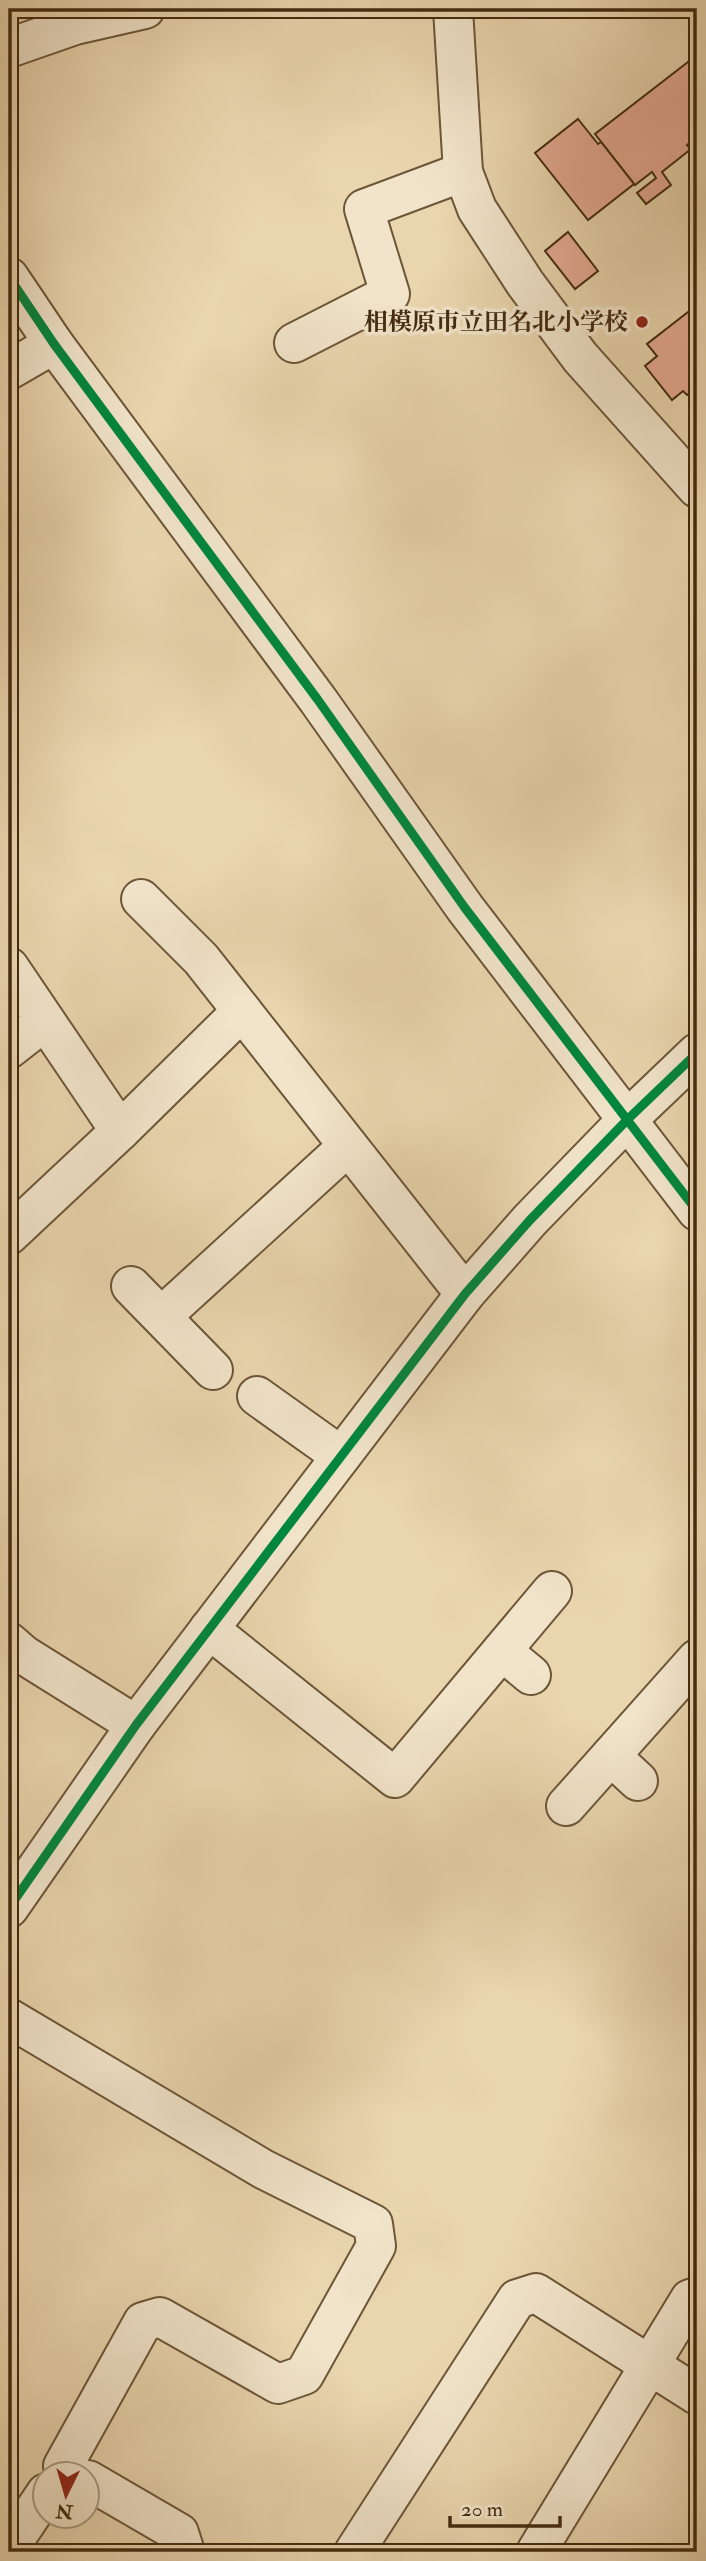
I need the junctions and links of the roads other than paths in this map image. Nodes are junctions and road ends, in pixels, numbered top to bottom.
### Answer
1 (145, 9) edge
2 (453, 9) edge
3 (73, 17) edge
4 (9, 48) edge
5 (463, 172) junction
6 (9, 277) edge
7 (294, 343) dead end
8 (54, 344) junction
9 (9, 370) edge
10 (697, 488) edge
11 (141, 899) dead end
12 (9, 967) edge
13 (242, 1011) junction
14 (46, 1021) junction
15 (9, 1049) edge
16 (697, 1053) edge
17 (628, 1119) junction
18 (120, 1131) junction
19 (348, 1146) junction
20 (697, 1210) edge
21 (9, 1235) edge
22 (131, 1286) dead end
23 (465, 1294) junction
24 (162, 1316) junction
25 (213, 1370) dead end
26 (257, 1396) dead end
27 (341, 1456) junction
28 (552, 1591) dead end
29 (209, 1629) junction
30 (9, 1642) edge
31 (502, 1651) junction
32 (697, 1659) edge
33 (531, 1675) dead end
34 (136, 1725) junction
35 (611, 1756) junction
36 (638, 1782) dead end
37 (566, 1806) dead end
38 (9, 1908) edge
39 (9, 2018) edge
40 (697, 2297) edge
41 (652, 2364) junction
42 (697, 2395) edge
43 (75, 2460) edge
44 (102, 2495) edge
45 (32, 2519) edge
46 (9, 2548) edge
47 (185, 2552) edge
48 (354, 2552) edge
49 (536, 2552) edge

1 - 3 street
2 - 5 street
3 - 4 street
5 - 7 street
5 - 10 street
6 - 8 street
8 - 9 street
8 - 17 street
11 - 13 street
12 - 14 street
13 - 18 street
13 - 19 street
14 - 15 street
14 - 18 street
16 - 17 street
17 - 20 street
17 - 23 street
18 - 21 street
19 - 23 street
19 - 24 street
22 - 24 street
23 - 27 street
24 - 25 street
26 - 27 street
27 - 29 street
28 - 31 street
29 - 31 street
29 - 34 street
30 - 34 street
31 - 33 street
32 - 35 street
34 - 38 street
35 - 36 street
35 - 37 street
39 - 43 street
40 - 41 street
41 - 42 street
41 - 48 street
41 - 49 street
44 - 47 street
45 - 46 street

